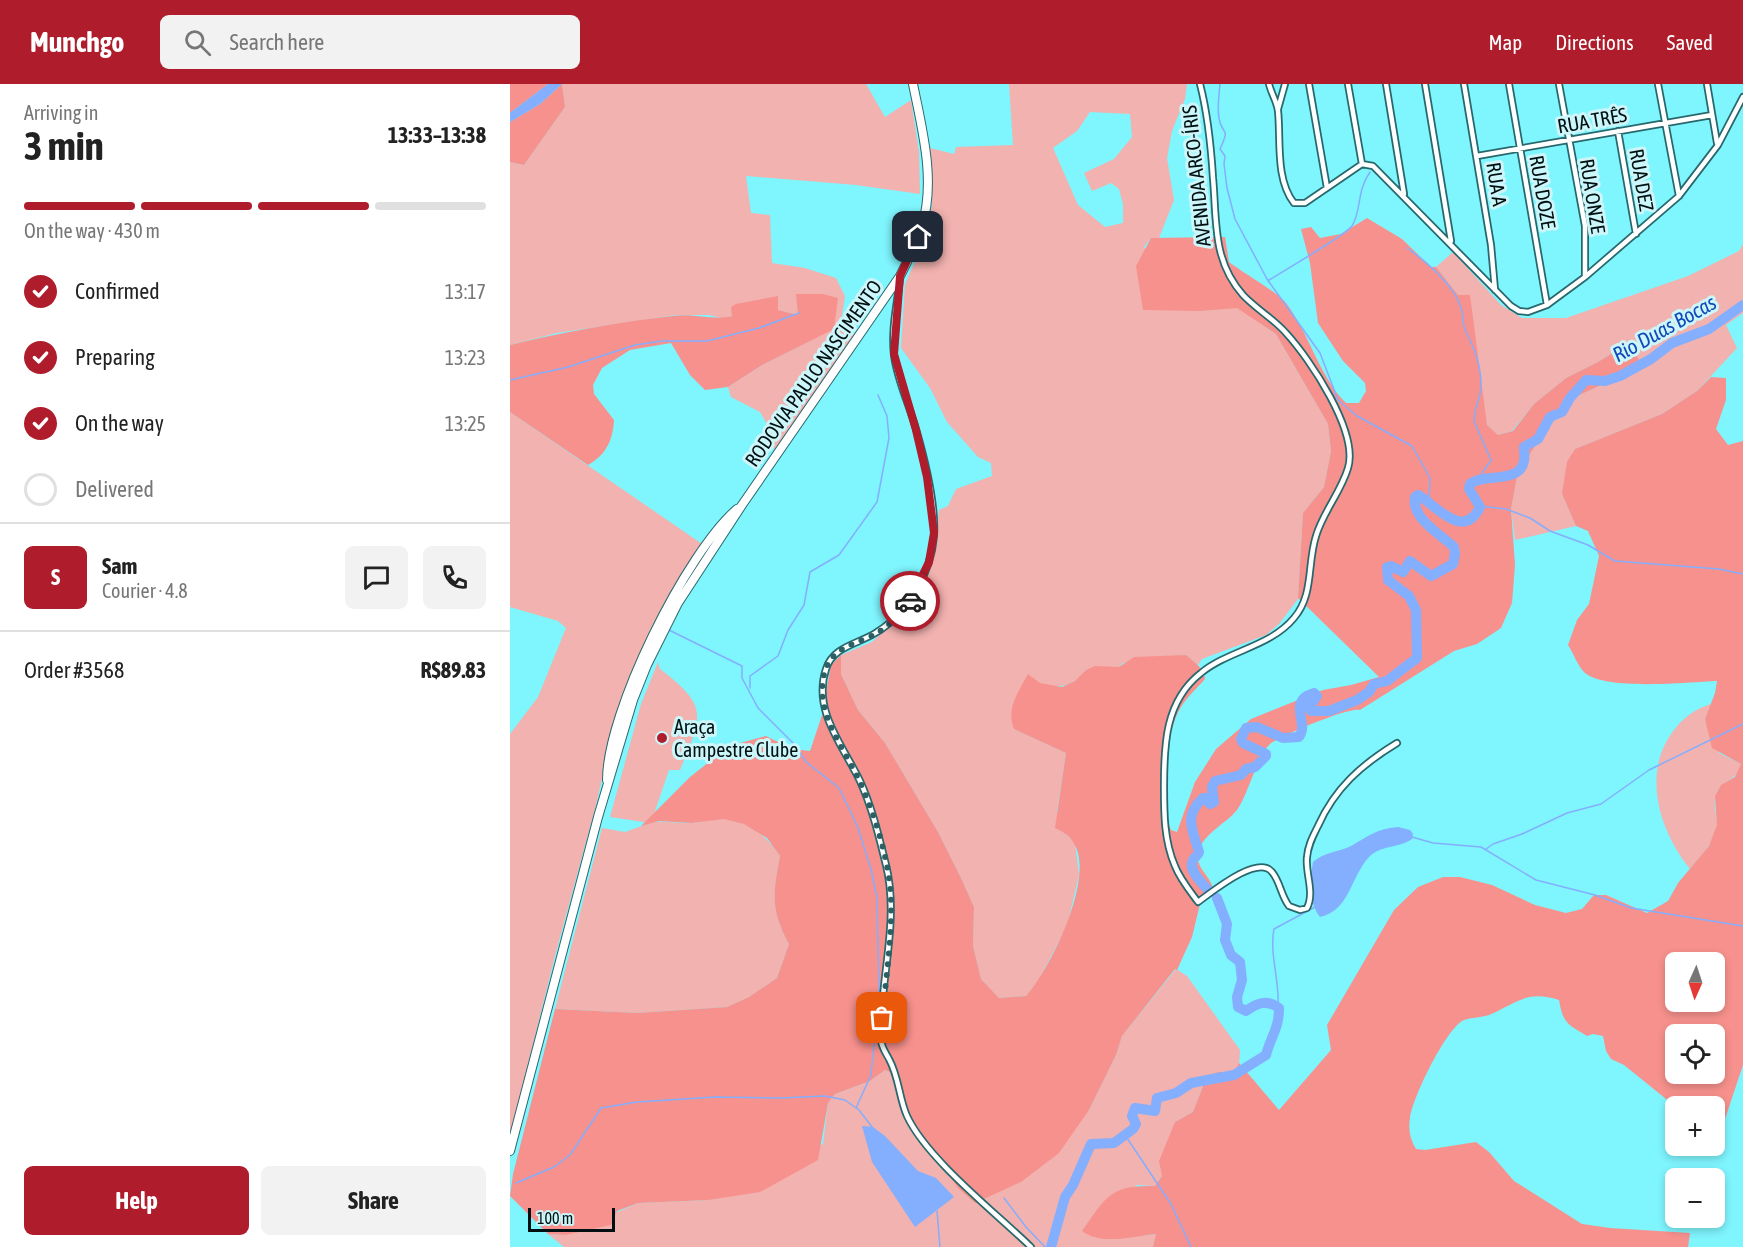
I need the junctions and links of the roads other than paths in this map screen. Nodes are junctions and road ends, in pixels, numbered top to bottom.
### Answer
1 (914, 84) edge
2 (1200, 84) edge
3 (1269, 84) edge
4 (1285, 84) edge
5 (1309, 84) edge
6 (1348, 84) edge
7 (1386, 84) edge
8 (1425, 84) edge
9 (1464, 84) edge
10 (1509, 84) edge
11 (1559, 84) edge
12 (1658, 84) edge
13 (1707, 84) edge
14 (1743, 97) edge
15 (1278, 109) junction
16 (1712, 115) junction
17 (1664, 123) junction
18 (1618, 132) junction
19 (1569, 139) junction
20 (1718, 145) junction
21 (1520, 149) junction
22 (1477, 156) junction
23 (1362, 164) junction
24 (1327, 188) junction
25 (1404, 195) junction
26 (1679, 195) junction
27 (1636, 234) junction
28 (1452, 243) junction
29 (900, 276) junction
30 (1585, 277) junction
31 (1495, 290) junction
32 (1547, 305) junction
33 (1397, 743) dead end
34 (510, 1151) edge
35 (1031, 1247) edge

1 - 29 main road, RODOVIA PAULO NASCIMENTO
2 - 33 street, AVENIDA ARCO-ÍRIS
3 - 15 street
4 - 15 street
5 - 24 street
6 - 23 street
7 - 25 street
8 - 28 street
9 - 22 street, RUA A
10 - 21 street, RUA DOZE
11 - 19 street, RUA ONZE
12 - 17 street
13 - 16 street
14 - 20 street
15 - 24 street
16 - 17 street, RUA TRÊS
16 - 20 street
17 - 18 street, RUA TRÊS
17 - 26 street
18 - 19 street, RUA TRÊS
18 - 27 street, RUA DEZ
19 - 21 street, RUA TRÊS
19 - 30 street, RUA ONZE
20 - 26 street
21 - 22 street, RUA TRÊS
21 - 32 street, RUA DOZE
22 - 31 street, RUA A
23 - 24 street
23 - 25 street
25 - 28 street
26 - 27 street
27 - 30 street
28 - 31 street
29 - 34 main road, RODOVIA PAULO NASCIMENTO
29 - 35 street
30 - 32 street
31 - 32 street

